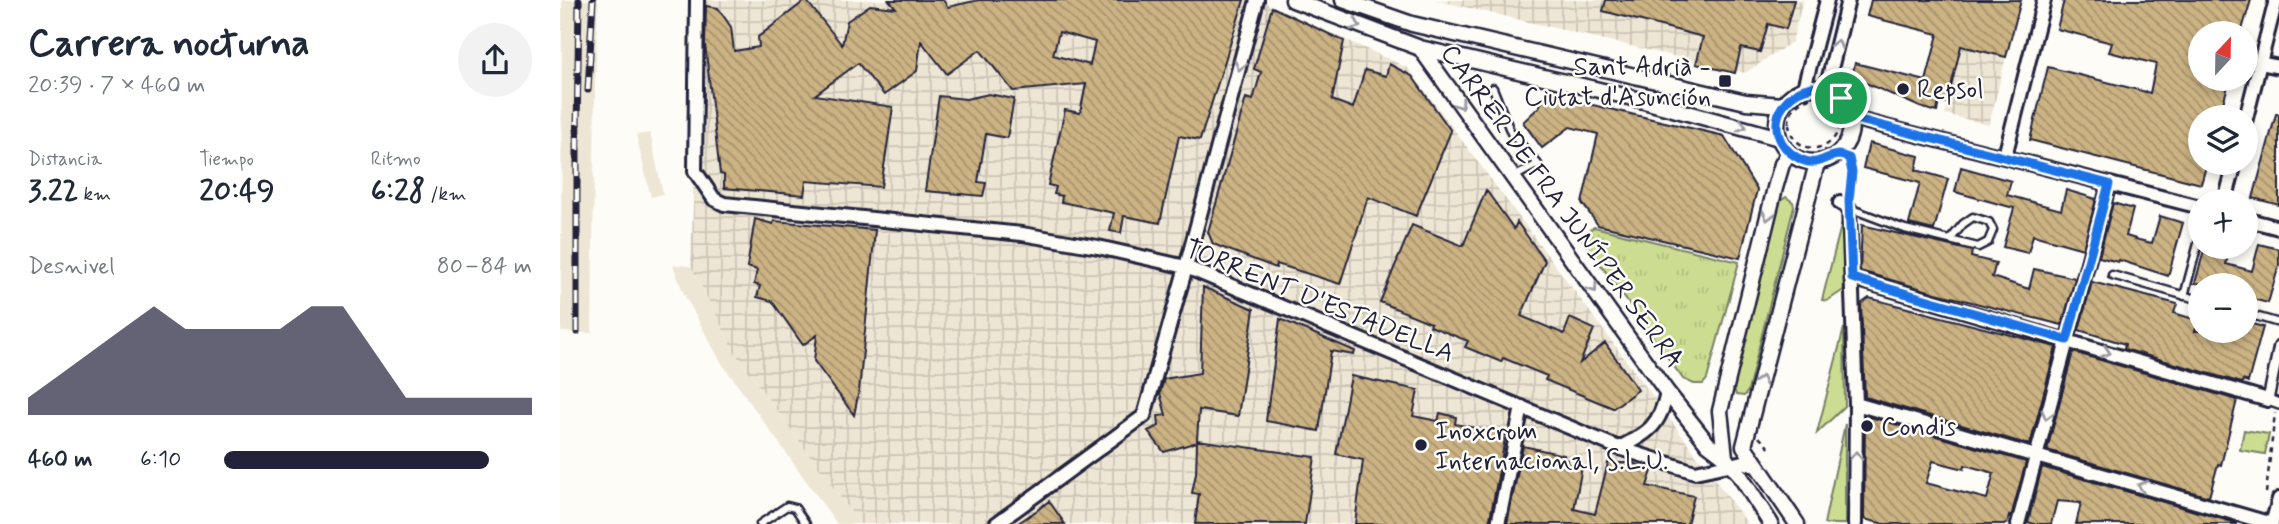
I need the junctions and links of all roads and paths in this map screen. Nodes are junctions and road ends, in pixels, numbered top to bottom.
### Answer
1 (697, 0) edge
2 (1257, 0) edge
3 (1293, 0) edge
4 (1343, 0) edge
5 (1826, 0) edge
6 (1848, 0) edge
7 (2044, 0) edge
8 (2276, 0) edge
9 (1420, 48) junction
10 (2260, 62) junction
11 (2279, 67) edge
12 (1493, 88) dead end
13 (1804, 88) junction
14 (1826, 89) junction
15 (2249, 105) edge
16 (1783, 113) junction
17 (1852, 118) junction
18 (1789, 121) junction
19 (1779, 138) junction
20 (1788, 152) junction
21 (1834, 154) junction
22 (2005, 156) junction
23 (1817, 163) junction
24 (1513, 177) junction
25 (2109, 184) junction
26 (2188, 204) edge
27 (1844, 206) junction
28 (2258, 222) edge
29 (2279, 228) edge
30 (1951, 240) junction
31 (2194, 259) edge
32 (1186, 267) junction
33 (2112, 275) dead end
34 (1852, 278) junction
35 (2184, 296) junction
36 (2188, 297) edge
37 (2258, 317) edge
38 (2279, 323) edge
39 (2067, 340) junction
40 (2279, 346) edge
41 (1667, 392) junction
42 (2274, 402) edge
43 (1856, 404) junction
44 (1522, 407) junction
45 (1756, 433) dead end
46 (1619, 448) junction
47 (1771, 450) dead end
48 (2037, 455) junction
49 (1730, 464) junction
50 (1759, 467) junction
51 (2266, 495) dead end
52 (2279, 499) edge
53 (760, 524) edge
54 (806, 524) edge
55 (996, 524) edge
56 (1498, 524) edge
57 (1771, 524) edge
58 (1797, 524) edge
59 (1855, 524) edge
60 (2018, 524) edge
61 (2273, 524) edge

1 - 32 street, TORRENT D'ESTADELLA
2 -> 32 street
3 -> 9 street
4 - 16 street
5 - 13 street
14 -> 6 street
7 - 22 street
8 - 10 street
9 -> 19 street
9 -> 24 street, CARRER DE FRA JUNÍPER SERRA
10 - 11 street
10 - 15 street
12 - 24 lane
13 - 14 street
13 - 16 street
14 - 17 street
16 - 18 path
16 - 19 street
17 - 21 street
17 - 22 street
18 - 18 path
19 - 20 street
20 - 23 street
20 -> 49 street
21 - 23 street
21 - 27 path
22 - 25 street
50 -> 23 street
24 -> 41 street, CARRER DE FRA JUNÍPER SERRA
25 - 26 street
25 - 39 street
27 - 30 lane
27 - 34 street
28 - 29 street
30 - 30 lane
31 - 35 lane
32 - 44 street, TORRENT D'ESTADELLA
32 - 55 street
33 - 35 lane
34 - 39 street
34 - 43 street
35 - 36 lane
37 - 38 lane
39 -> 42 street
39 -> 48 street
40 - 42 street
41 - 46 street, CARRER DE FRA JUNÍPER SERRA
41 - 49 street, CARRER DE FRA JUNÍPER SERRA
42 - 51 path
43 - 48 street
59 -> 43 street
44 - 46 street, TORRENT D'ESTADELLA
44 - 56 street
45 - 47 path
46 - 49 street, TORRENT D'ESTADELLA
48 - 60 street
61 -> 48 street
49 - 50 street, TORRENT D'ESTADELLA
49 - 57 street, CARRER DE FRA JUNÍPER SERRA
50 - 58 street
52 - 61 street
53 - 54 lane

